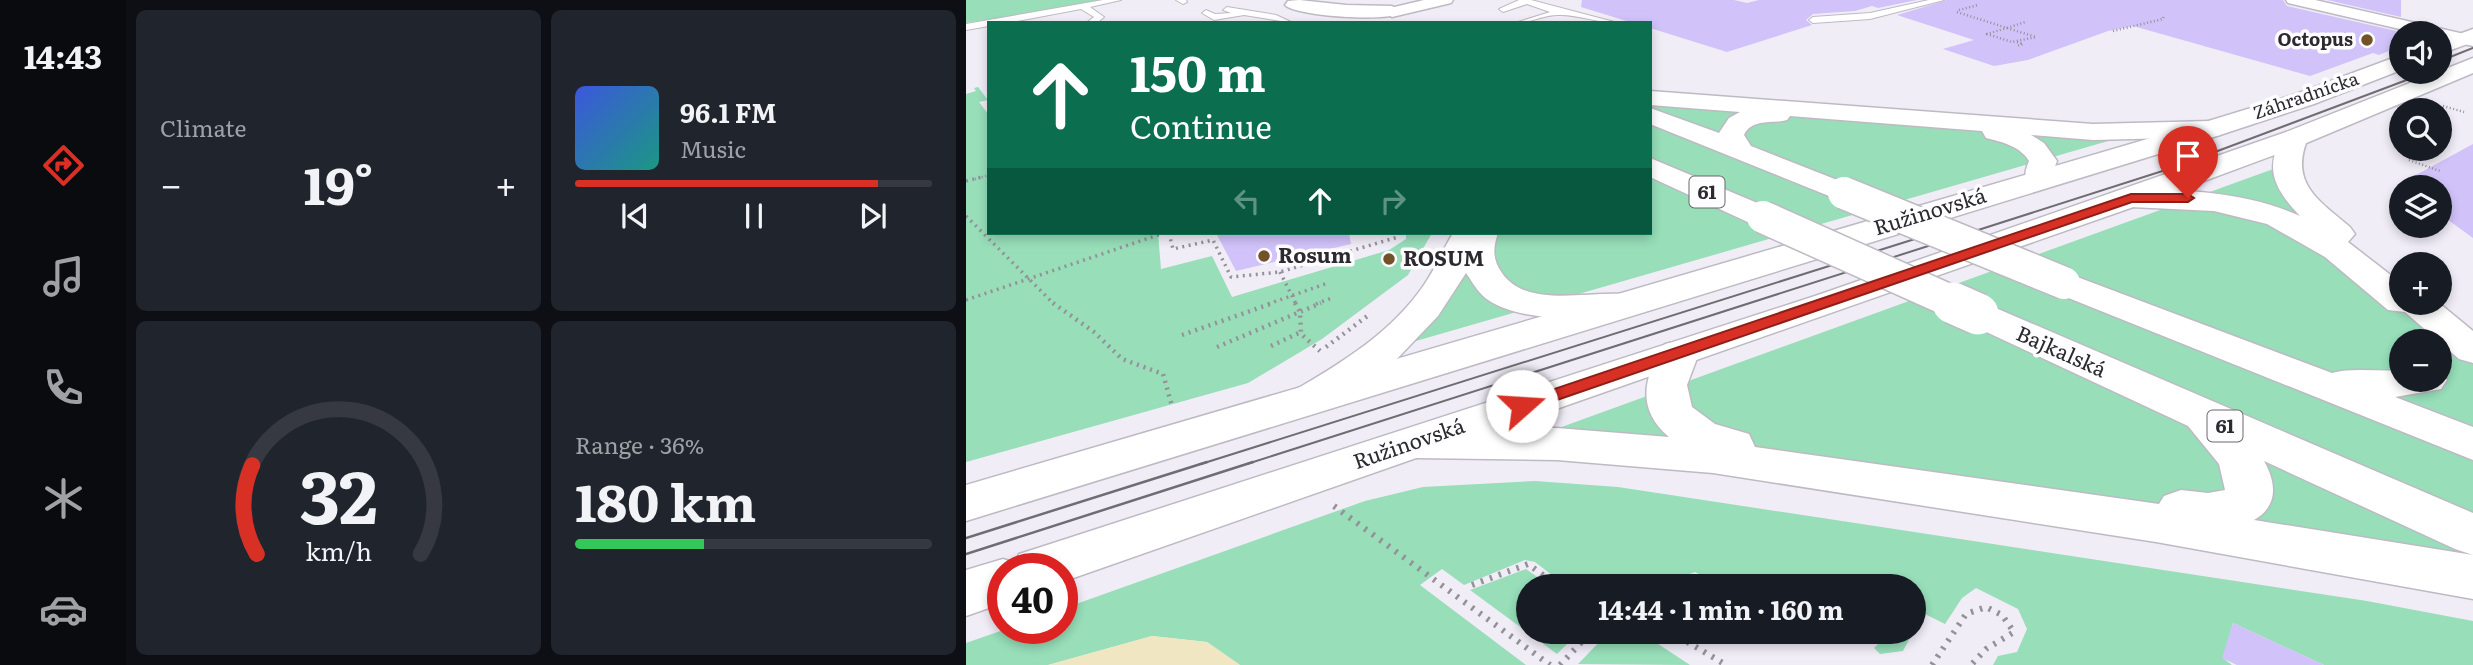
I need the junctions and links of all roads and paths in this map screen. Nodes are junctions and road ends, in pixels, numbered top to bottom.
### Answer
1 (1118, 0) edge
2 (1445, 0) edge
3 (1940, 0) edge
4 (2294, 0) edge
5 (1525, 1) edge
6 (1978, 5) dead end
7 (1082, 6) junction
8 (1584, 8) dead end
9 (1374, 9) edge
10 (1227, 10) dead end
11 (1288, 12) edge
12 (1558, 12) junction
13 (1206, 13) dead end
14 (1252, 14) junction
15 (2164, 15) dead end
16 (1814, 20) dead end
17 (1000, 21) edge
18 (1093, 21) edge
19 (1326, 21) edge
20 (1414, 21) edge
21 (1517, 21) edge
22 (1523, 21) edge
23 (1604, 21) edge
24 (2025, 22) dead end
25 (987, 23) edge
26 (966, 27) edge
27 (2008, 28) junction
28 (2113, 31) dead end
29 (2470, 38) edge
30 (2452, 44) edge
31 (2473, 65) edge
32 (2389, 67) edge
33 (1652, 98) edge
34 (1652, 116) edge
35 (2211, 129) junction
36 (2295, 138) junction
37 (1740, 151) junction
38 (2412, 161) edge
39 (1652, 167) edge
40 (2440, 170) dead end
41 (987, 176) edge
42 (2040, 180) junction
43 (966, 181) edge
44 (2131, 198) junction
45 (966, 216) edge
46 (1161, 235) edge
47 (1168, 235) edge
48 (1398, 235) edge
49 (1467, 235) edge
50 (1481, 235) edge
51 (1280, 272) junction
52 (1028, 277) junction
53 (2389, 278) edge
54 (1328, 283) dead end
55 (2389, 293) edge
56 (1294, 295) junction
57 (1334, 298) dead end
58 (966, 300) edge
59 (1624, 304) junction
60 (1300, 312) junction
61 (2414, 315) edge
62 (2431, 315) edge
63 (2430, 329) edge
64 (1301, 332) junction
65 (1182, 335) dead end
66 (1271, 346) dead end
67 (1217, 347) dead end
68 (1320, 351) dead end
69 (2473, 351) edge
70 (1679, 354) junction
71 (2302, 377) junction
72 (2389, 384) edge
73 (1310, 400) junction
74 (1174, 413) dead end
75 (2205, 416) junction
76 (1417, 442) junction
77 (2473, 444) edge
78 (966, 503) edge
79 (1331, 503) dead end
80 (2473, 535) edge
81 (1078, 556) edge
82 (1542, 574) edge
83 (2473, 578) edge
84 (1472, 585) dead end
85 (987, 586) edge
86 (966, 593) edge
87 (1580, 644) edge
88 (1691, 644) edge
89 (1550, 665) edge
90 (1560, 665) edge
91 (1726, 665) edge
92 (1932, 665) edge
93 (1971, 665) edge

1 - 7 lane
2 - 9 street
3 - 16 lane
4 - 29 street
5 - 12 lane
5 - 21 lane
6 - 27 path
7 - 17 lane
7 - 18 lane
8 - 12 lane
9 - 11 main road
9 - 20 main road
10 - 14 lane
11 - 14 lane
11 - 19 main road
12 - 22 lane
12 - 23 lane
13 - 14 lane
15 - 28 path
24 - 27 path
25 - 26 lane
27 - 27 path
29 - 30 main road
31 - 36 main road, Záhradnícka
32 - 35 main road, Záhradnícka
33 - 35 main road
34 - 37 main road, 61
35 - 42 main road, Ružinovská
36 - 44 main road, Ružinovská
36 - 53 main road
37 - 42 main road
37 - 71 main road, 61, bridge
38 - 40 path
39 - 75 main road, Bajkalská / 61, bridge
41 - 43 path
42 - 59 main road, Ružinovská
44 - 55 main road
44 - 70 main road, Ružinovská
45 - 52 path
46 - 52 path
47 - 51 path
48 - 51 path
49 - 73 main road
50 - 59 main road
51 - 56 path
52 - 58 path
52 - 74 path
54 - 56 path
56 - 60 path
56 - 65 path
57 - 60 path
59 - 73 main road, Ružinovská
60 - 64 path
60 - 67 path
61 - 63 main road
62 - 69 main road
64 - 66 path
64 - 68 path
70 - 75 main road
70 - 76 main road, Ružinovská
71 - 72 main road
71 - 77 main road, 61
73 - 78 main road, Ružinovská
75 - 80 main road, Bajkalská / 61
76 - 81 main road, Ružinovská
76 - 83 main road
79 - 89 path
82 - 84 path
85 - 86 main road
87 - 90 path
88 - 91 path
92 - 93 path

